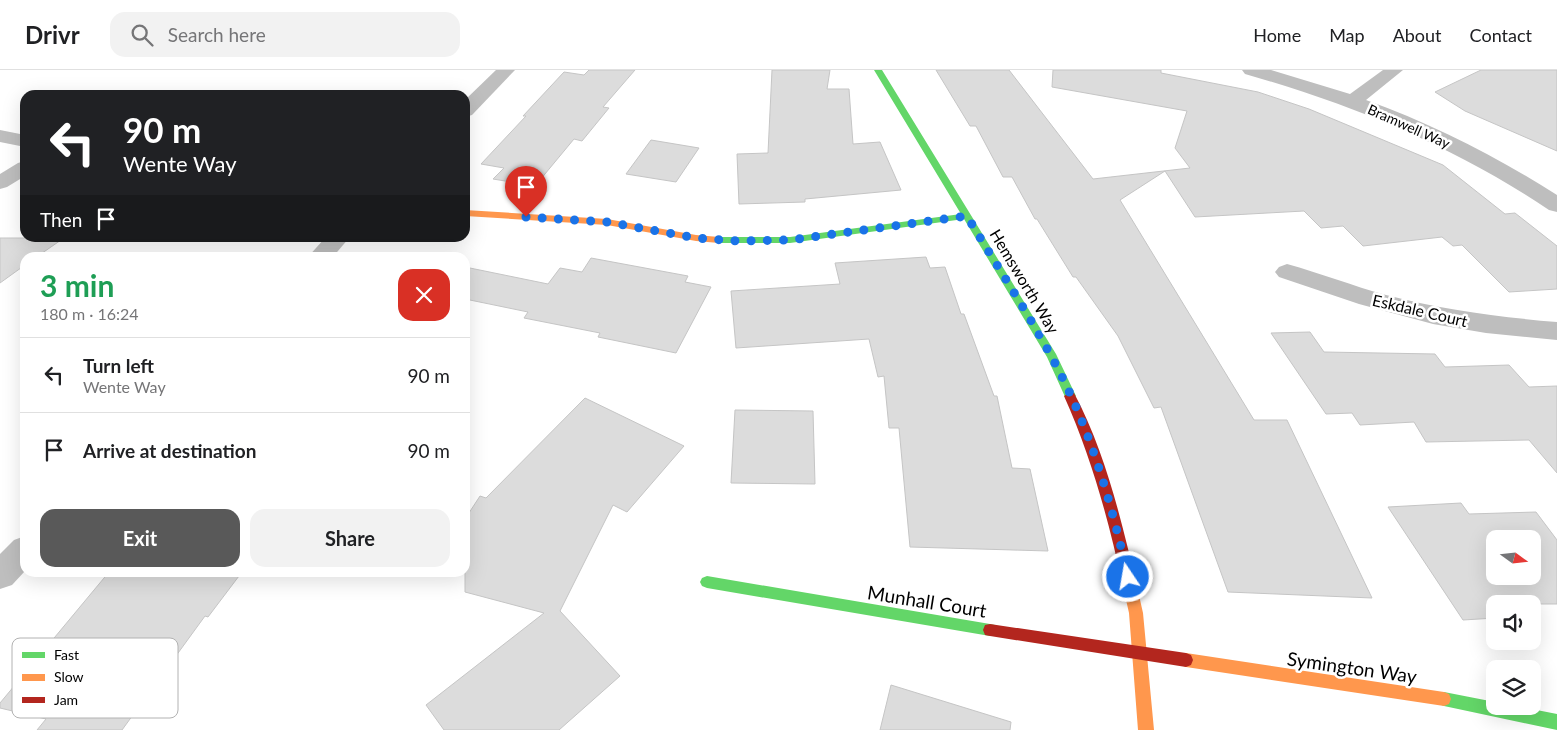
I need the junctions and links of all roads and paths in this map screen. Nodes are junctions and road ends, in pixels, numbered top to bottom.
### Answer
1 (506, 70) edge
2 (878, 70) edge
3 (1251, 70) edge
4 (1394, 70) edge
5 (1352, 102) junction
6 (470, 106) edge
7 (0, 136) edge
8 (20, 140) edge
9 (20, 170) edge
10 (0, 183) edge
11 (1557, 205) edge
12 (470, 213) edge
13 (967, 216) junction
14 (334, 242) edge
15 (324, 252) edge
16 (1287, 272) dead end
17 (1557, 331) edge
18 (20, 555) edge
19 (0, 574) edge
20 (707, 582) dead end
21 (1141, 654) junction
22 (1557, 722) edge
23 (1146, 730) edge

1 - 6 street
2 - 13 street, Hemsworth Way
3 - 5 street, Bramwell Way
4 - 5 street
5 - 11 street, Bramwell Way
7 - 8 street
9 - 10 street
12 - 13 street
13 - 21 street, Hemsworth Way
14 - 15 street
16 - 17 street, Eskdale Court
18 - 19 street
20 - 21 street, Munhall Court
21 - 22 street, Symington Way
21 - 23 street, Hemsworth Way

